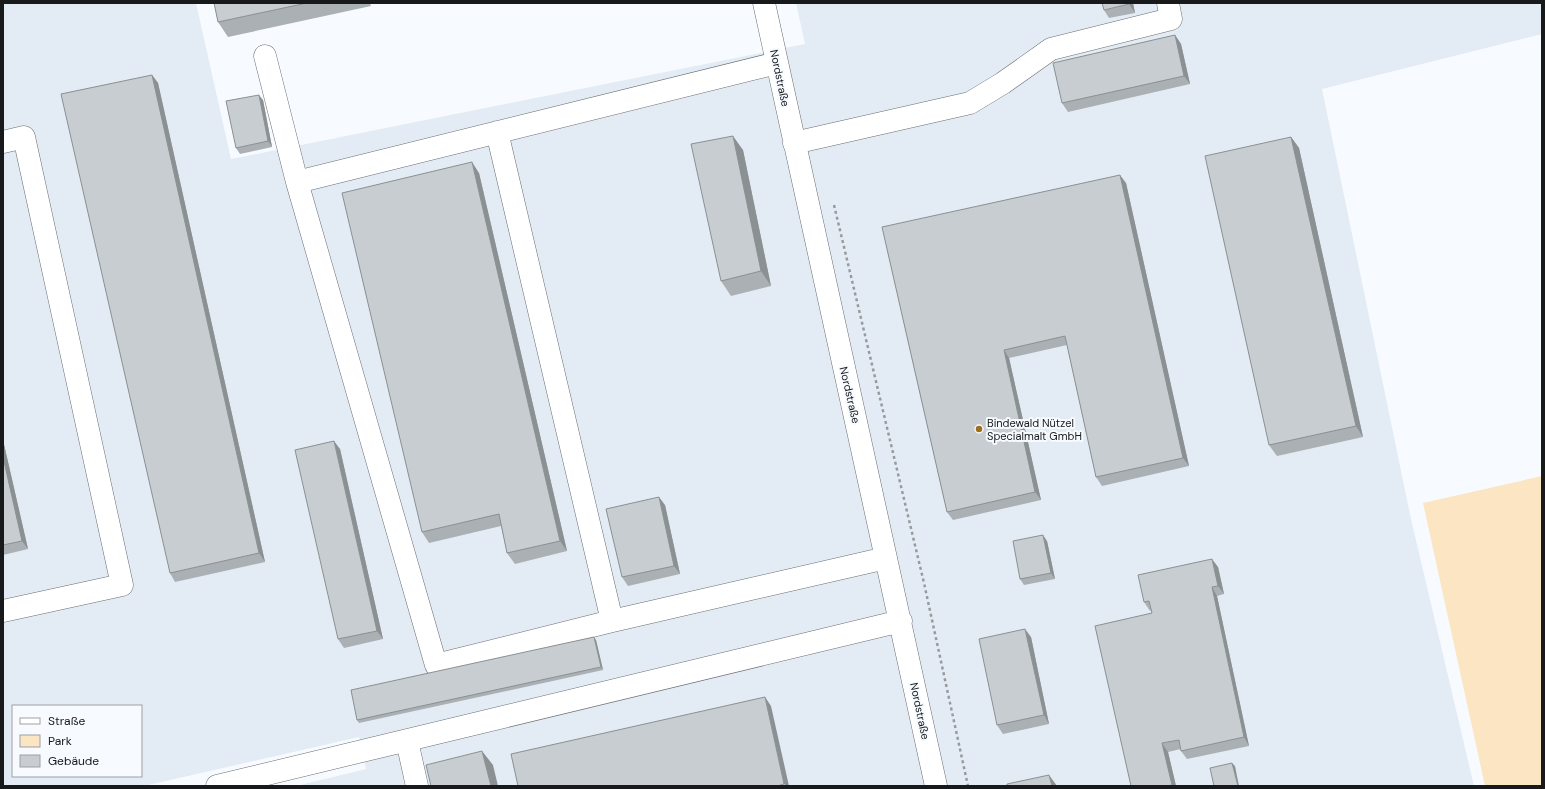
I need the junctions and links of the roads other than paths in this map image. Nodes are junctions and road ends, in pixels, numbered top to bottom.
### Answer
1 (764, 3) edge
2 (1168, 3) edge
3 (265, 56) dead end
4 (777, 63) junction
5 (497, 132) junction
6 (3, 142) edge
7 (794, 143) junction
8 (297, 182) junction
9 (886, 558) junction
10 (3, 611) edge
11 (612, 621) junction
12 (900, 622) junction
13 (407, 741) junction
14 (218, 786) edge
15 (417, 786) edge
16 (936, 786) edge

1 - 4 street, Nordstraße
2 - 7 street
3 - 8 street
4 - 5 street
4 - 7 street, Nordstraße
5 - 8 street
5 - 11 street
6 - 10 street
7 - 9 street, Nordstraße
8 - 11 street
9 - 11 street
9 - 12 street, Nordstraße
12 - 13 street
12 - 16 street, Nordstraße
13 - 14 street
13 - 15 street

